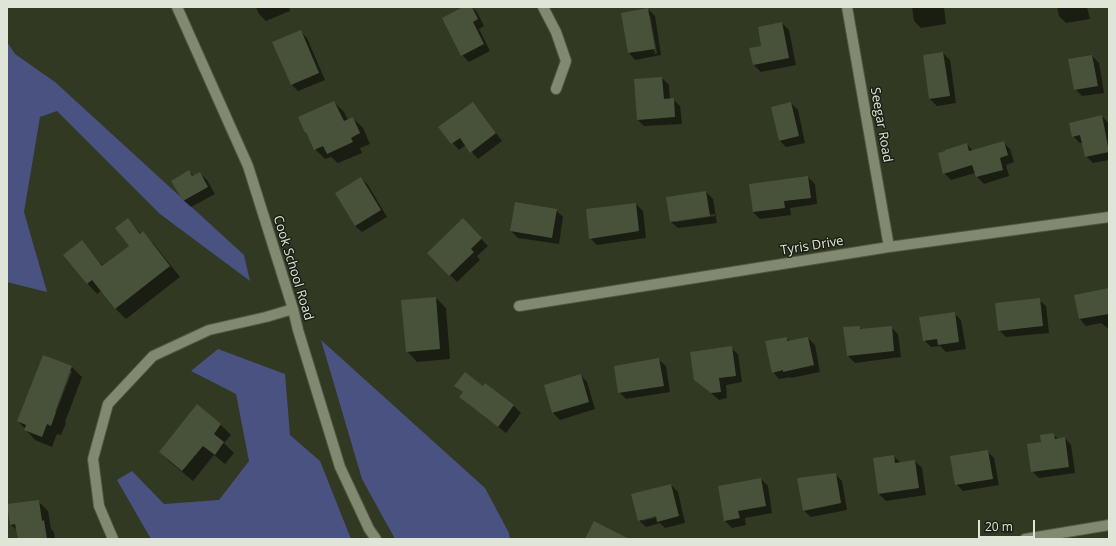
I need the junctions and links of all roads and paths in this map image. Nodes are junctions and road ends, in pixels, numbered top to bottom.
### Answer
1 (177, 7) edge
2 (543, 7) edge
3 (847, 7) edge
4 (556, 89) dead end
5 (1109, 217) edge
6 (889, 247) junction
7 (519, 306) dead end
8 (293, 308) junction
9 (1109, 526) edge
10 (113, 539) edge
11 (376, 539) edge
12 (1025, 539) edge

1 - 8 street, Cook School Road
2 - 4 street
3 - 6 street, Seegar Road
5 - 6 street, Tyris Drive
6 - 7 street, Tyris Drive
8 - 10 street
8 - 11 street, Cook School Road
9 - 12 street

